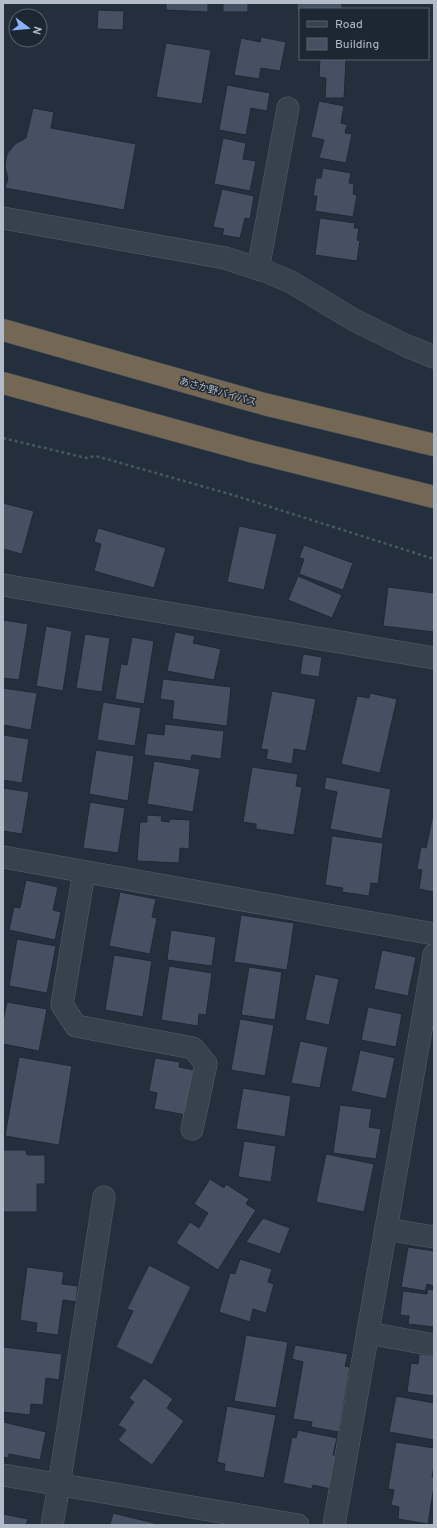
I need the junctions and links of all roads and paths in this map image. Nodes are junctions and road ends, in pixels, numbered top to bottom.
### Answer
1 (288, 108) dead end
2 (3, 218) edge
3 (258, 269) junction
4 (3, 330) edge
5 (434, 357) edge
6 (3, 383) edge
7 (3, 438) edge
8 (434, 445) edge
9 (434, 497) edge
10 (434, 559) edge
11 (3, 585) edge
12 (434, 658) edge
13 (3, 857) edge
14 (84, 872) junction
15 (434, 934) edge
16 (434, 955) edge
17 (192, 1129) dead end
18 (104, 1197) dead end
19 (386, 1229) junction
20 (434, 1237) edge
21 (368, 1333) junction
22 (434, 1345) edge
23 (3, 1475) edge
24 (59, 1485) junction
25 (52, 1525) edge
26 (298, 1525) edge
27 (334, 1525) edge

1 - 3 street
2 - 3 street
3 - 5 street
4 - 8 highway, あさか野バイパス
6 - 9 highway
7 - 10 path
11 - 12 street
13 - 14 street
14 - 15 street
14 - 17 street
16 - 19 street
18 - 24 street
19 - 20 street
19 - 21 street
21 - 22 street
21 - 27 street
23 - 24 street
24 - 25 street
24 - 26 street

